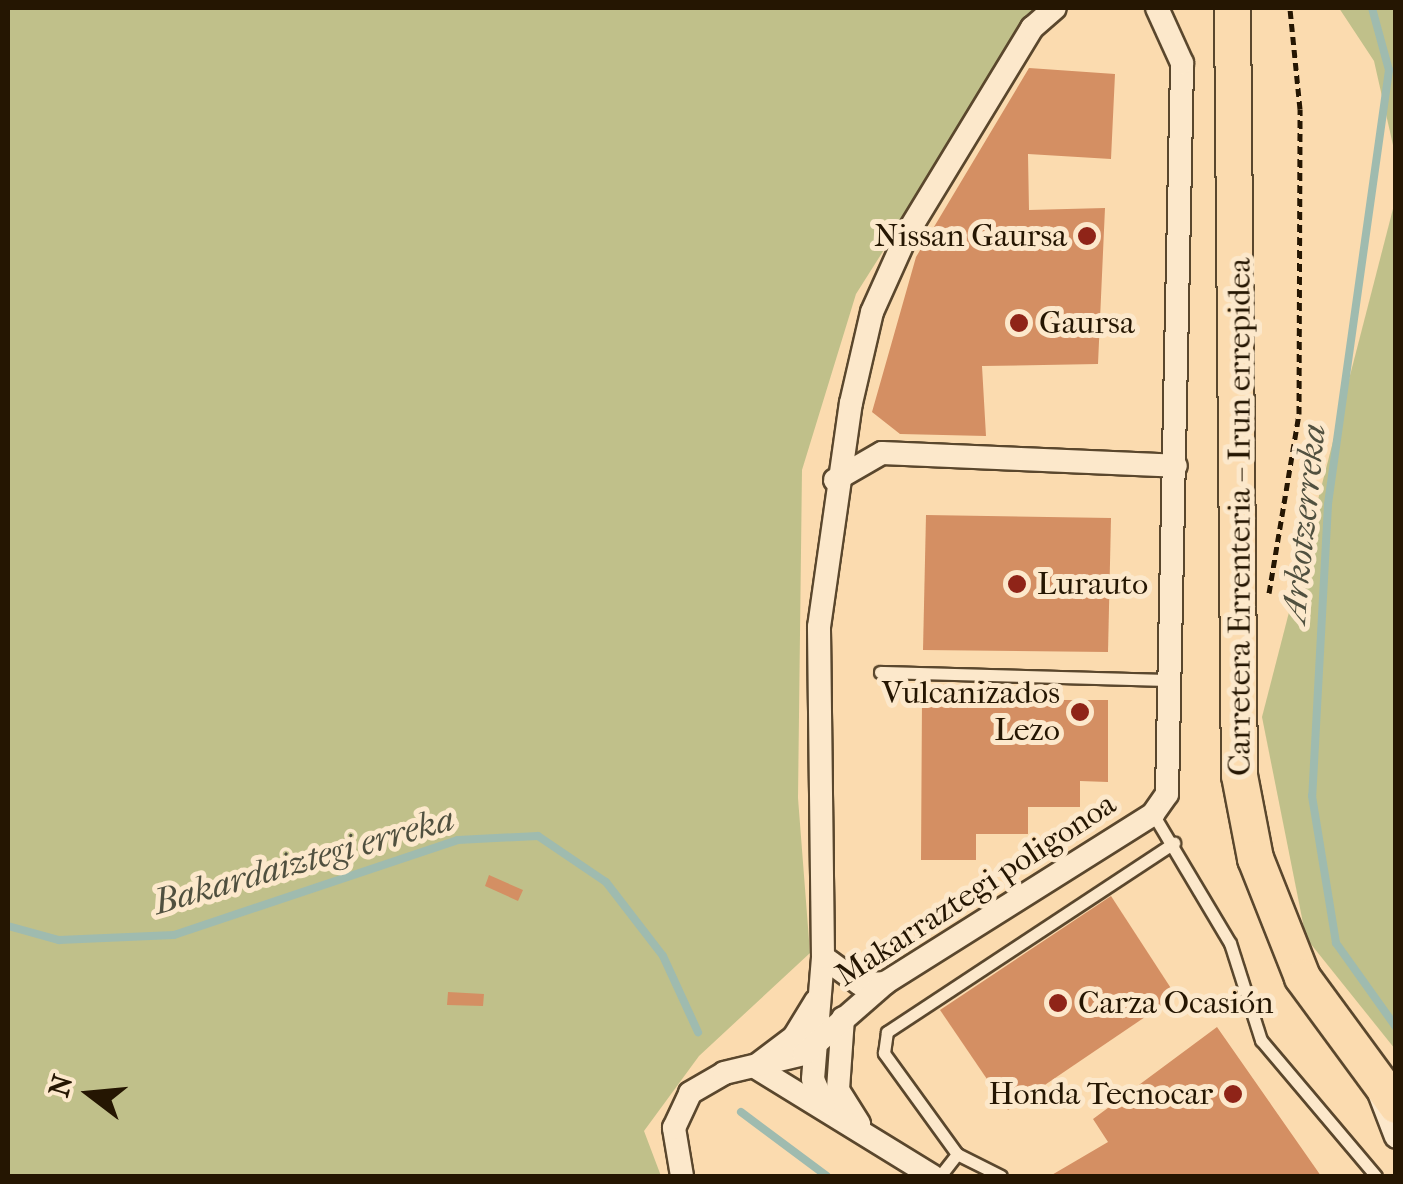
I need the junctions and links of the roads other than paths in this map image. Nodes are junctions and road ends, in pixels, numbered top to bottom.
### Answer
1 (1056, 8) edge
2 (1157, 8) edge
3 (1232, 8) edge
4 (1176, 466) junction
5 (835, 480) junction
6 (880, 672) dead end
7 (1174, 680) junction
8 (1154, 814) junction
9 (1174, 843) junction
10 (823, 957) junction
11 (884, 983) junction
12 (821, 992) junction
13 (844, 1015) junction
14 (813, 1047) junction
15 (755, 1068) junction
16 (1386, 1096) edge
17 (824, 1105) junction
18 (863, 1131) junction
19 (1396, 1137) edge
20 (957, 1154) junction
21 (682, 1176) edge
22 (932, 1176) edge
23 (940, 1176) edge
24 (1001, 1176) edge
25 (1376, 1176) edge

1 - 5 street, Makarraztegi poligonoa
2 - 4 street, Makarraztegi poligonoa
3 - 16 main road, Carretera Errenteria – Irun errepidea
4 - 5 street
4 - 7 street, Makarraztegi poligonoa
5 - 10 street, Makarraztegi poligonoa
6 - 7 lane
7 - 8 street, Makarraztegi poligonoa
8 - 9 lane
8 - 11 street, Makarraztegi poligonoa
9 - 20 lane
9 - 25 lane
10 - 11 street
10 - 12 street, Makarraztegi poligonoa
11 - 13 street, Makarraztegi poligonoa
12 - 14 street, Makarraztegi poligonoa
12 - 15 street
13 - 14 street
13 - 18 street, Makarraztegi poligonoa
14 - 15 street
14 - 17 street, Makarraztegi poligonoa
15 - 17 street
15 - 21 street
16 - 19 street
17 - 18 street
18 - 22 street
20 - 23 lane
20 - 24 lane

